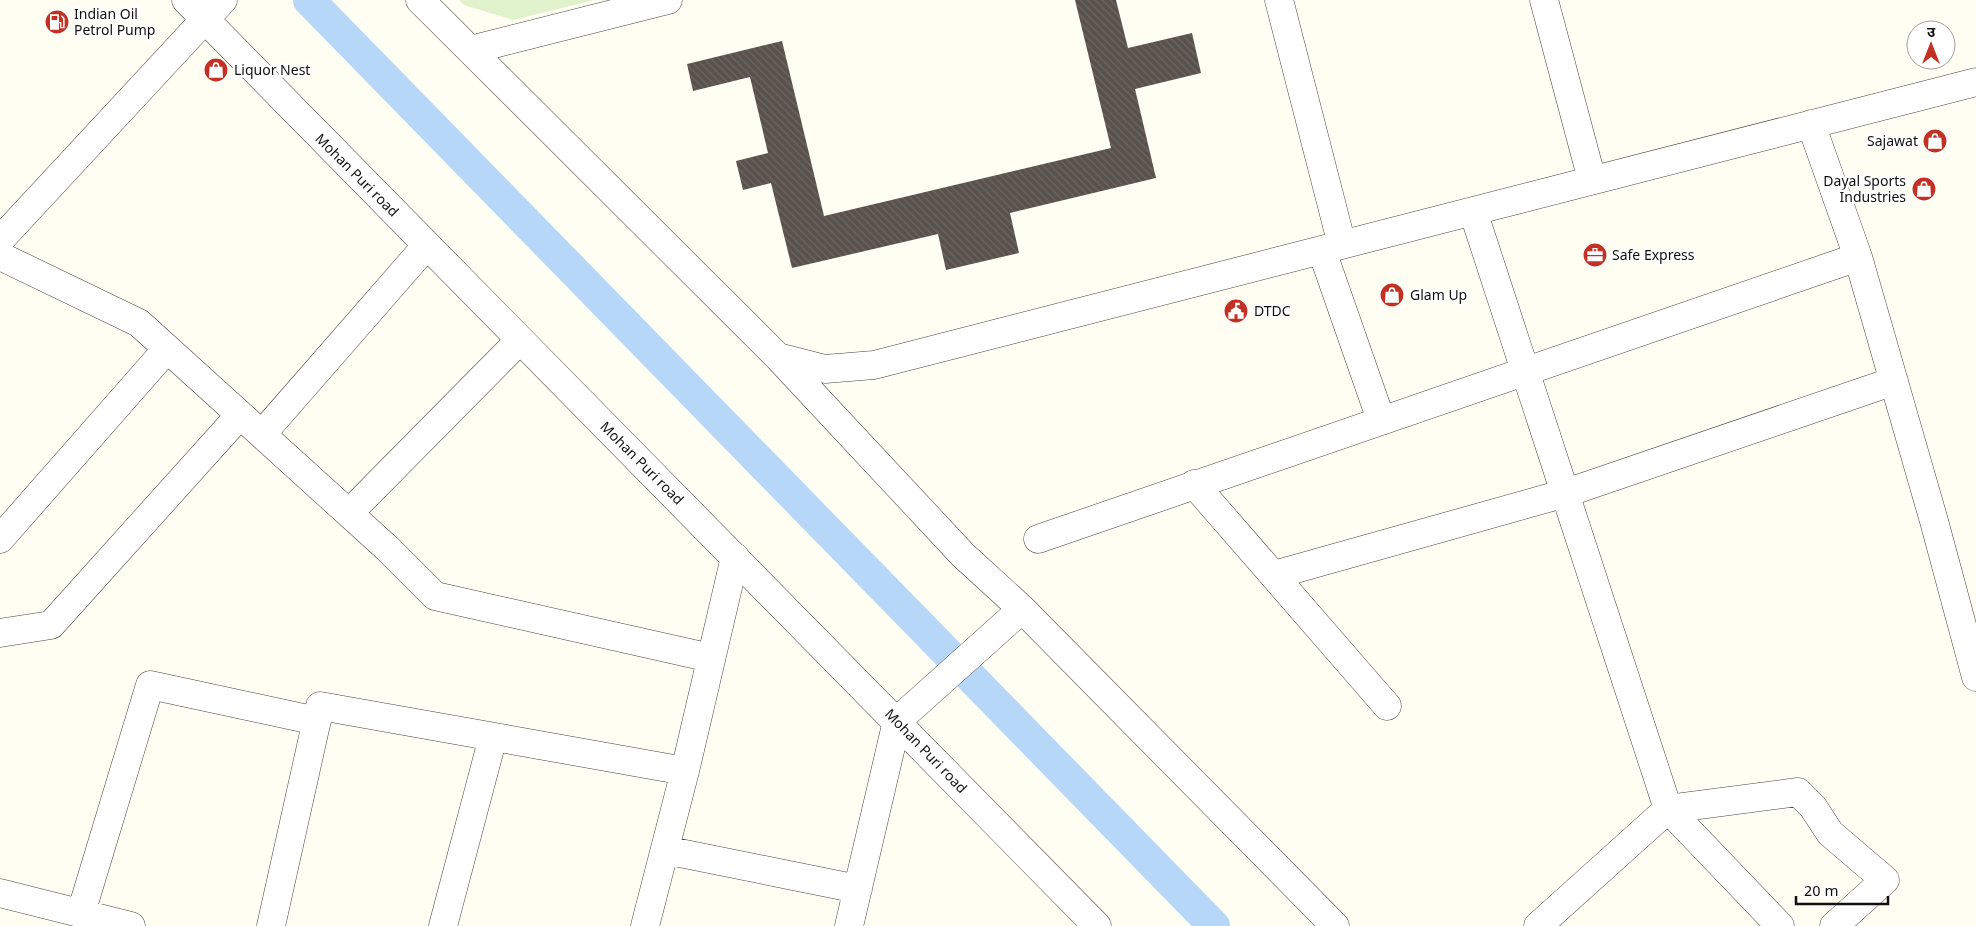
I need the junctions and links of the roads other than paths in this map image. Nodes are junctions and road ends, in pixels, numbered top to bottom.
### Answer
1 (223, 0) edge
2 (420, 0) edge
3 (668, 0) edge
4 (1279, 0) edge
5 (1544, 0) edge
6 (194, 10) edge
7 (470, 50) junction
8 (1975, 86) edge
9 (1811, 124) junction
10 (1592, 180) junction
11 (1473, 211) junction
12 (0, 240) edge
13 (427, 245) junction
14 (1332, 248) junction
15 (0, 256) edge
16 (1858, 257) junction
17 (520, 340) junction
18 (167, 349) junction
19 (778, 357) junction
20 (1526, 370) junction
21 (1894, 381) junction
22 (240, 414) junction
23 (1381, 420) junction
24 (262, 434) junction
25 (1194, 484) junction
26 (1566, 493) junction
27 (349, 513) junction
28 (0, 539) edge
29 (1038, 539) dead end
30 (735, 557) junction
31 (1274, 576) junction
32 (1022, 609) junction
33 (0, 634) edge
34 (712, 658) junction
35 (1976, 677) edge
36 (1387, 706) dead end
37 (897, 720) junction
38 (317, 721) junction
39 (493, 737) junction
40 (685, 771) junction
41 (1668, 809) junction
42 (665, 850) junction
43 (858, 889) junction
44 (0, 893) edge
45 (81, 913) junction
46 (131, 926) edge
47 (271, 926) edge
48 (443, 926) edge
49 (645, 926) edge
50 (849, 926) edge
51 (1097, 926) edge
52 (1335, 926) edge
53 (1538, 926) edge
54 (1780, 926) edge
55 (1834, 926) edge

1 - 6 street
2 - 7 street
3 - 7 street
4 - 14 street
5 - 10 street
6 - 12 street
6 - 13 street, Mohan Puri road
7 - 19 street
8 - 9 street
9 - 10 street
9 - 16 street
10 - 11 street
11 - 14 street
11 - 20 street
13 - 17 street, Mohan Puri road
13 - 24 street
14 - 19 street
14 - 23 street
15 - 18 street
16 - 20 street
16 - 21 street
17 - 27 street
17 - 30 street, Mohan Puri road
18 - 22 street
18 - 28 street
19 - 32 street
20 - 23 street
20 - 26 street
21 - 26 street
21 - 35 street
22 - 24 street
22 - 33 street
23 - 25 street
24 - 27 street
25 - 29 street
25 - 31 street
26 - 31 street
26 - 41 street
27 - 34 street
30 - 34 street
30 - 37 street, Mohan Puri road
31 - 36 street
32 - 37 street
32 - 52 street
34 - 40 street
37 - 43 street
37 - 51 street, Mohan Puri road
38 - 39 street
38 - 45 street
38 - 47 street
39 - 40 street
39 - 48 street
40 - 42 street
41 - 53 street
41 - 54 street
41 - 55 street
42 - 43 street
42 - 49 street
43 - 50 street
44 - 45 street
45 - 46 street

